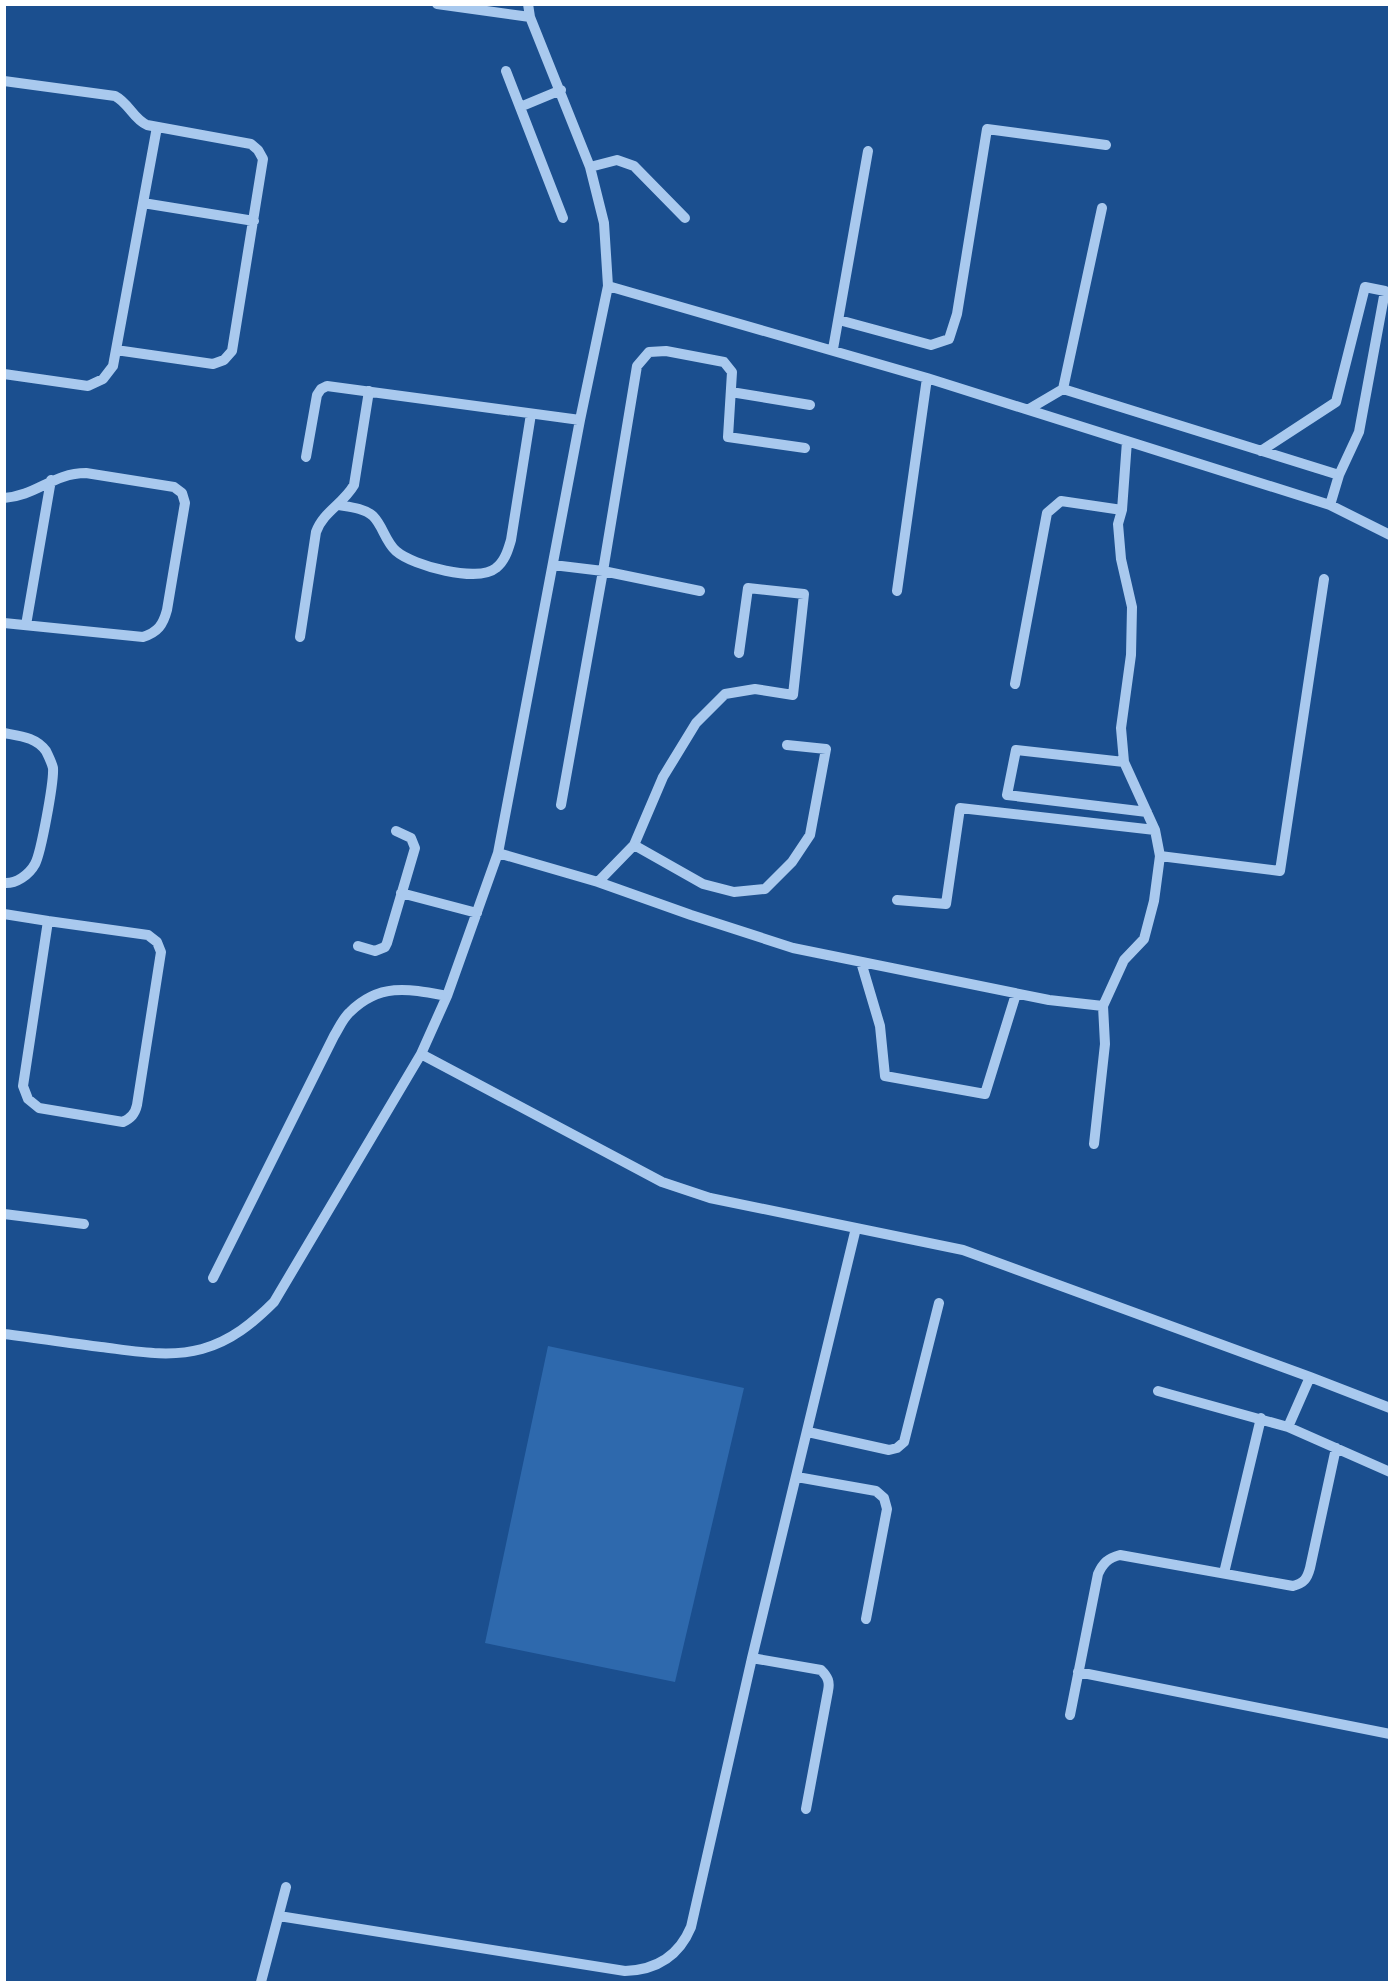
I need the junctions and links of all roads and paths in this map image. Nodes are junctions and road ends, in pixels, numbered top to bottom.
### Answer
1 (437, 4) edge
2 (528, 4) edge
3 (530, 17) junction
4 (506, 71) dead end
5 (4, 81) edge
6 (561, 90) junction
7 (520, 107) junction
8 (157, 127) junction
9 (1106, 145) dead end
10 (868, 151) dead end
11 (591, 167) junction
12 (143, 203) junction
13 (1102, 208) dead end
14 (563, 218) dead end
15 (686, 218) dead end
16 (254, 221) junction
17 (608, 286) junction
18 (839, 320) junction
19 (116, 350) junction
20 (832, 350) junction
21 (4, 374) edge
22 (927, 378) junction
23 (1063, 389) junction
24 (369, 392) junction
25 (731, 392) junction
26 (810, 405) dead end
27 (1029, 409) junction
28 (531, 414) junction
29 (580, 420) junction
30 (1127, 441) junction
31 (805, 448) dead end
32 (1261, 451) junction
33 (306, 457) dead end
34 (1339, 475) junction
35 (51, 480) junction
36 (4, 498) edge
37 (338, 505) junction
38 (1330, 505) junction
39 (1122, 510) junction
40 (1389, 535) edge
41 (552, 565) junction
42 (603, 572) junction
43 (1324, 579) dead end
44 (700, 591) dead end
45 (897, 591) dead end
46 (4, 622) edge
47 (26, 625) junction
48 (300, 637) dead end
49 (739, 653) dead end
50 (1015, 684) dead end
51 (4, 733) edge
52 (787, 745) dead end
53 (1124, 762) junction
54 (561, 805) dead end
55 (1147, 812) junction
56 (1155, 830) junction
57 (396, 831) dead end
58 (634, 845) junction
59 (498, 853) junction
60 (1160, 856) junction
61 (598, 882) junction
62 (4, 883) edge
63 (401, 893) junction
64 (897, 900) dead end
65 (477, 913) junction
66 (4, 915) edge
67 (48, 921) junction
68 (358, 945) dead end
69 (861, 962) junction
70 (1016, 994) junction
71 (447, 996) junction
72 (1103, 1006) junction
73 (421, 1054) junction
74 (1094, 1144) dead end
75 (4, 1214) edge
76 (84, 1224) dead end
77 (856, 1228) junction
78 (213, 1278) dead end
79 (939, 1303) dead end
80 (4, 1334) edge
81 (1310, 1377) junction
82 (1158, 1391) dead end
83 (1389, 1408) edge
84 (1261, 1418) junction
85 (1288, 1427) junction
86 (808, 1432) junction
87 (1336, 1448) junction
88 (1389, 1472) edge
89 (797, 1478) junction
90 (1224, 1573) junction
91 (866, 1619) dead end
92 (752, 1658) junction
93 (1078, 1672) junction
94 (1070, 1715) dead end
95 (1389, 1734) edge
96 (806, 1809) dead end
97 (286, 1887) dead end
98 (279, 1916) junction
99 (261, 1983) edge

1 - 3 lane
2 - 3 lane
3 - 6 lane
4 - 7 lane
5 - 8 lane
6 - 7 lane
6 - 11 lane
7 - 14 lane
8 - 12 lane
8 - 16 lane
9 - 18 lane
10 - 18 lane
11 - 15 lane
11 - 17 lane
12 - 16 lane
12 - 19 lane
13 - 23 lane
16 - 19 lane
17 - 20 lane
17 - 29 lane
18 - 20 lane
19 - 21 lane
20 - 22 lane
22 - 27 lane
22 - 45 lane
23 - 27 lane
23 - 32 lane
24 - 28 lane
24 - 33 lane
24 - 37 lane
25 - 26 lane
25 - 31 lane
25 - 42 lane
27 - 30 lane
28 - 29 lane
28 - 37 lane
29 - 41 lane
30 - 38 lane
30 - 39 lane
32 - 34 lane
32 - 34 lane
34 - 38 lane
35 - 36 lane
35 - 47 lane
35 - 47 lane
37 - 48 lane
38 - 40 lane
39 - 50 lane
39 - 53 lane
41 - 42 lane
41 - 59 lane
42 - 44 lane
42 - 54 lane
43 - 60 lane
46 - 47 lane
49 - 58 lane
51 - 62 lane
52 - 58 lane
53 - 55 lane
53 - 55 lane
55 - 56 lane
56 - 60 lane
56 - 64 lane
57 - 63 lane
58 - 61 lane
59 - 61 lane
59 - 65 lane
60 - 72 lane
61 - 69 lane
63 - 65 lane
63 - 68 lane
65 - 71 lane
66 - 67 lane
67 - 67 lane
69 - 70 lane
69 - 70 lane
70 - 72 lane
71 - 73 lane
71 - 78 lane
72 - 74 lane
73 - 77 lane
73 - 80 lane
75 - 76 lane
77 - 81 lane
77 - 86 lane
79 - 86 lane
81 - 83 lane
81 - 85 lane
82 - 84 lane
84 - 85 lane
84 - 90 lane
85 - 87 lane
86 - 89 lane
87 - 88 lane
87 - 90 lane
89 - 91 lane
89 - 92 lane
90 - 93 lane
92 - 96 lane
92 - 98 lane
93 - 94 lane
93 - 95 lane
97 - 98 lane
98 - 99 lane

